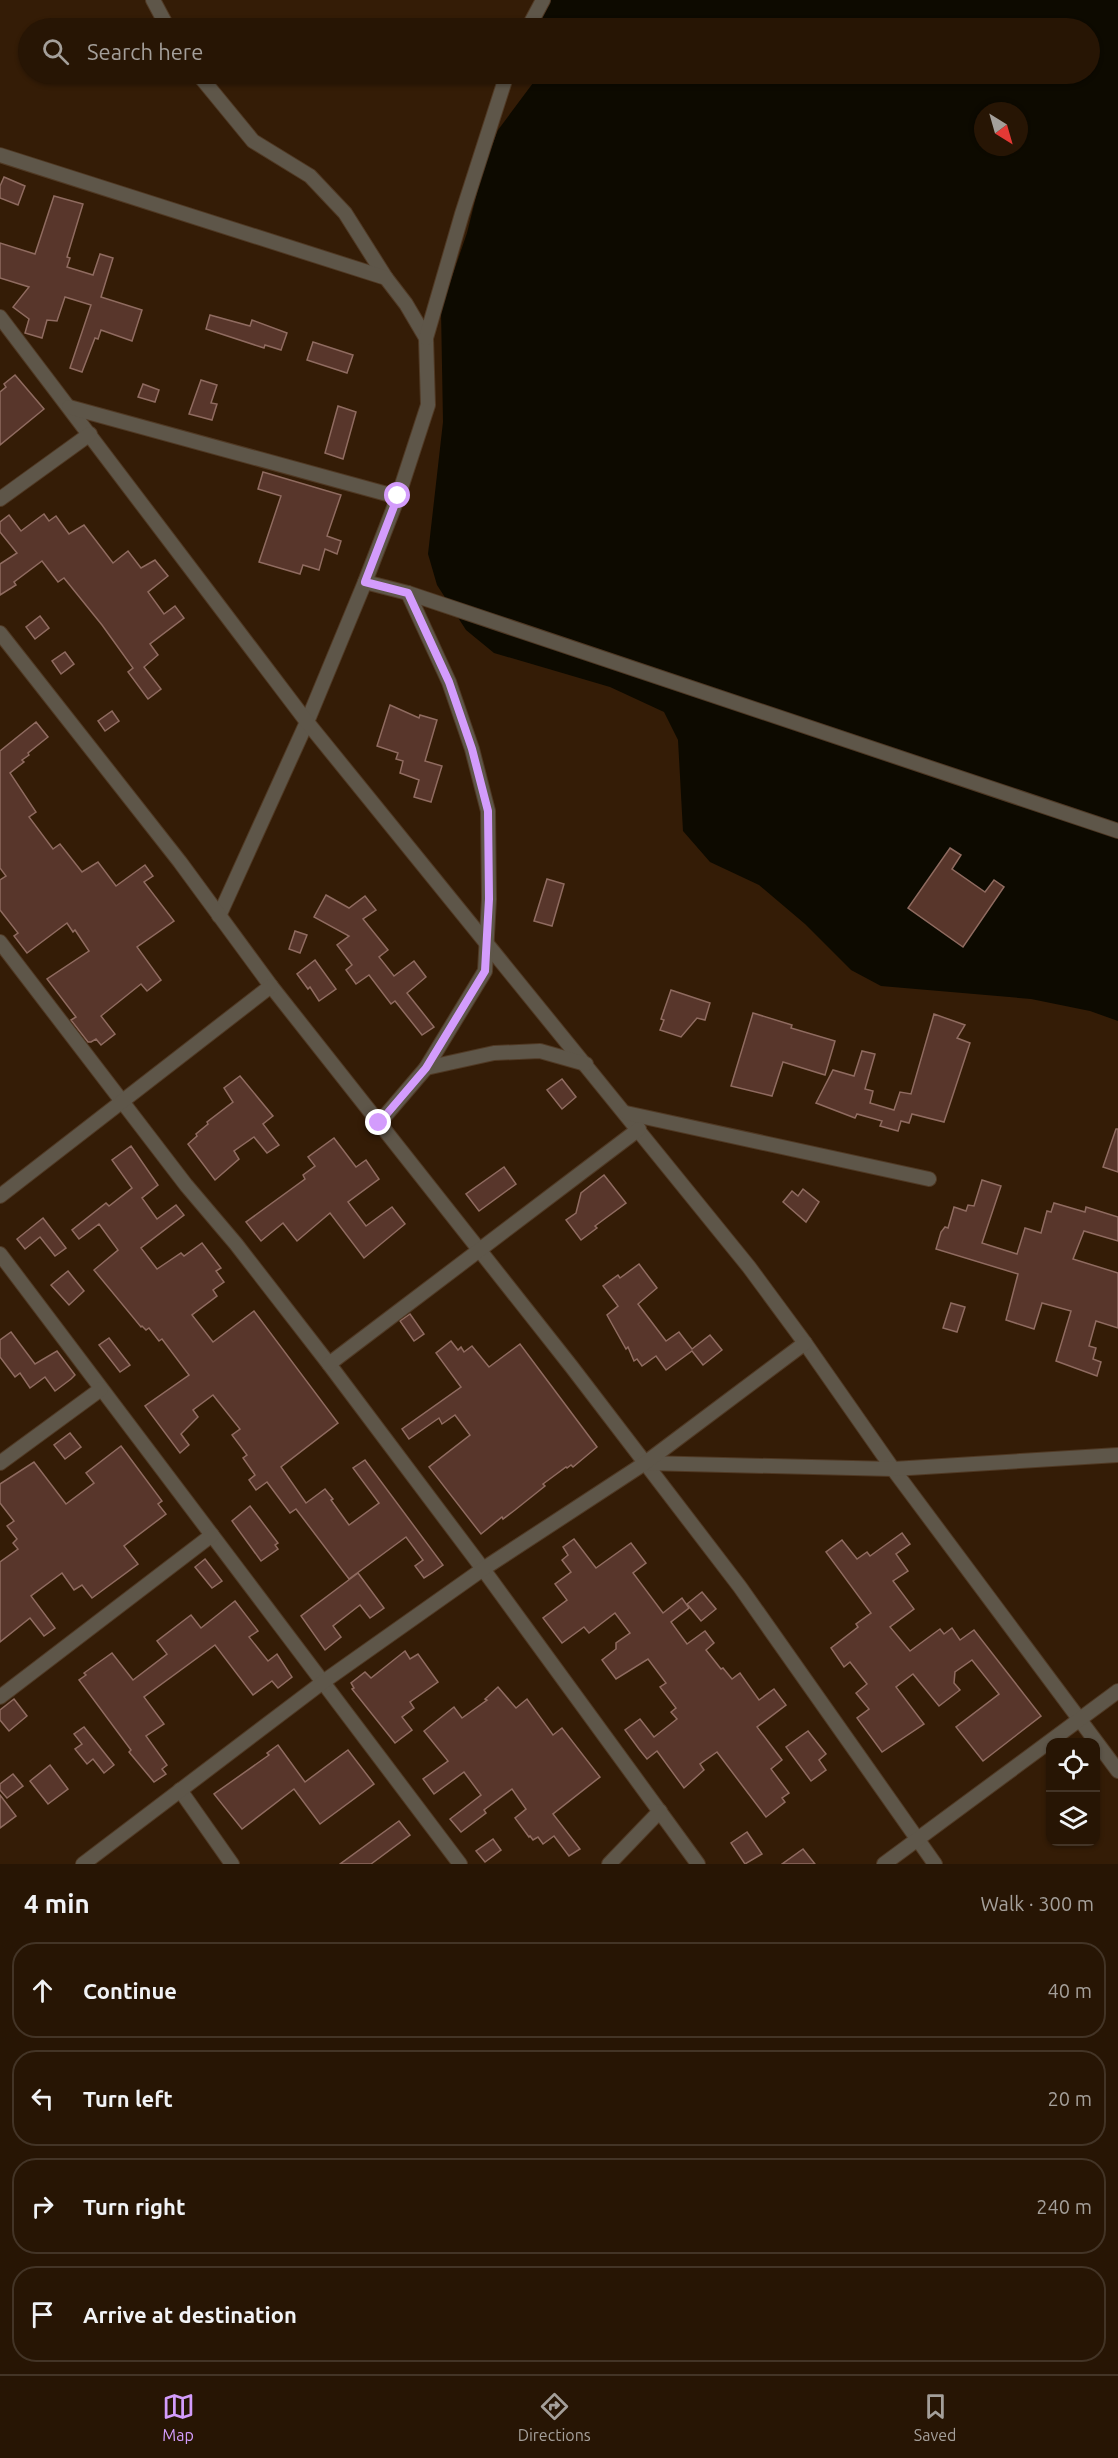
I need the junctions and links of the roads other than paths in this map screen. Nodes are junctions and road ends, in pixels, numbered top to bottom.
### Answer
1 (153, 0) edge
2 (543, 0) edge
3 (163, 18) edge
4 (533, 18) edge
5 (206, 84) edge
6 (504, 84) edge
7 (0, 154) edge
8 (386, 278) junction
9 (0, 317) edge
10 (426, 338) junction
11 (69, 407) junction
12 (90, 434) junction
13 (398, 496) junction
14 (0, 499) edge
15 (365, 582) junction
16 (408, 593) junction
17 (0, 633) edge
18 (307, 722) junction
19 (1118, 831) edge
20 (219, 916) junction
21 (0, 942) edge
22 (487, 943) junction
23 (271, 986) junction
24 (586, 1064) junction
25 (426, 1068) junction
26 (124, 1101) junction
27 (626, 1113) junction
28 (379, 1123) junction
29 (639, 1129) junction
30 (929, 1179) dead end
31 (0, 1196) edge
32 (480, 1250) junction
33 (0, 1254) edge
34 (805, 1342) junction
35 (329, 1364) junction
36 (101, 1389) junction
37 (1118, 1455) edge
38 (0, 1463) edge
39 (645, 1463) junction
40 (892, 1469) junction
41 (212, 1534) junction
42 (483, 1569) junction
43 (323, 1682) junction
44 (1118, 1691) edge
45 (0, 1697) edge
46 (1080, 1719) junction
47 (1118, 1771) edge
48 (180, 1790) junction
49 (660, 1811) junction
50 (918, 1840) junction
51 (82, 1864) edge
52 (232, 1864) edge
53 (459, 1864) edge
54 (609, 1864) edge
55 (698, 1864) edge
56 (884, 1864) edge
57 (935, 1864) edge

1 - 3 street
2 - 4 street
5 - 8 street
6 - 10 street
7 - 8 street
8 - 10 street
9 - 11 street
10 - 13 street
11 - 12 street
11 - 13 street
12 - 14 street
12 - 18 street
13 - 15 street
15 - 16 street
15 - 18 street
16 - 19 street
16 - 22 street
17 - 20 street
18 - 20 street
18 - 22 street
20 - 23 street
21 - 26 street
22 - 24 street
22 - 25 street
23 - 26 street
23 - 28 street
24 - 25 street
24 - 27 street
25 - 28 street
26 - 31 street
26 - 35 street
27 - 29 street
27 - 30 street
28 - 32 street
29 - 32 street
29 - 34 street
32 - 35 street
32 - 39 street
33 - 36 street
34 - 39 street
34 - 40 street
35 - 42 street
36 - 38 street
36 - 41 street
37 - 40 street
39 - 40 street
39 - 42 street
39 - 50 street
40 - 46 street
41 - 43 street
41 - 45 street
42 - 43 street
42 - 49 street
43 - 48 street
43 - 53 street
44 - 46 street
46 - 47 street
46 - 50 street
48 - 51 street
48 - 52 street
49 - 54 street
49 - 55 street
50 - 56 street
50 - 57 street

